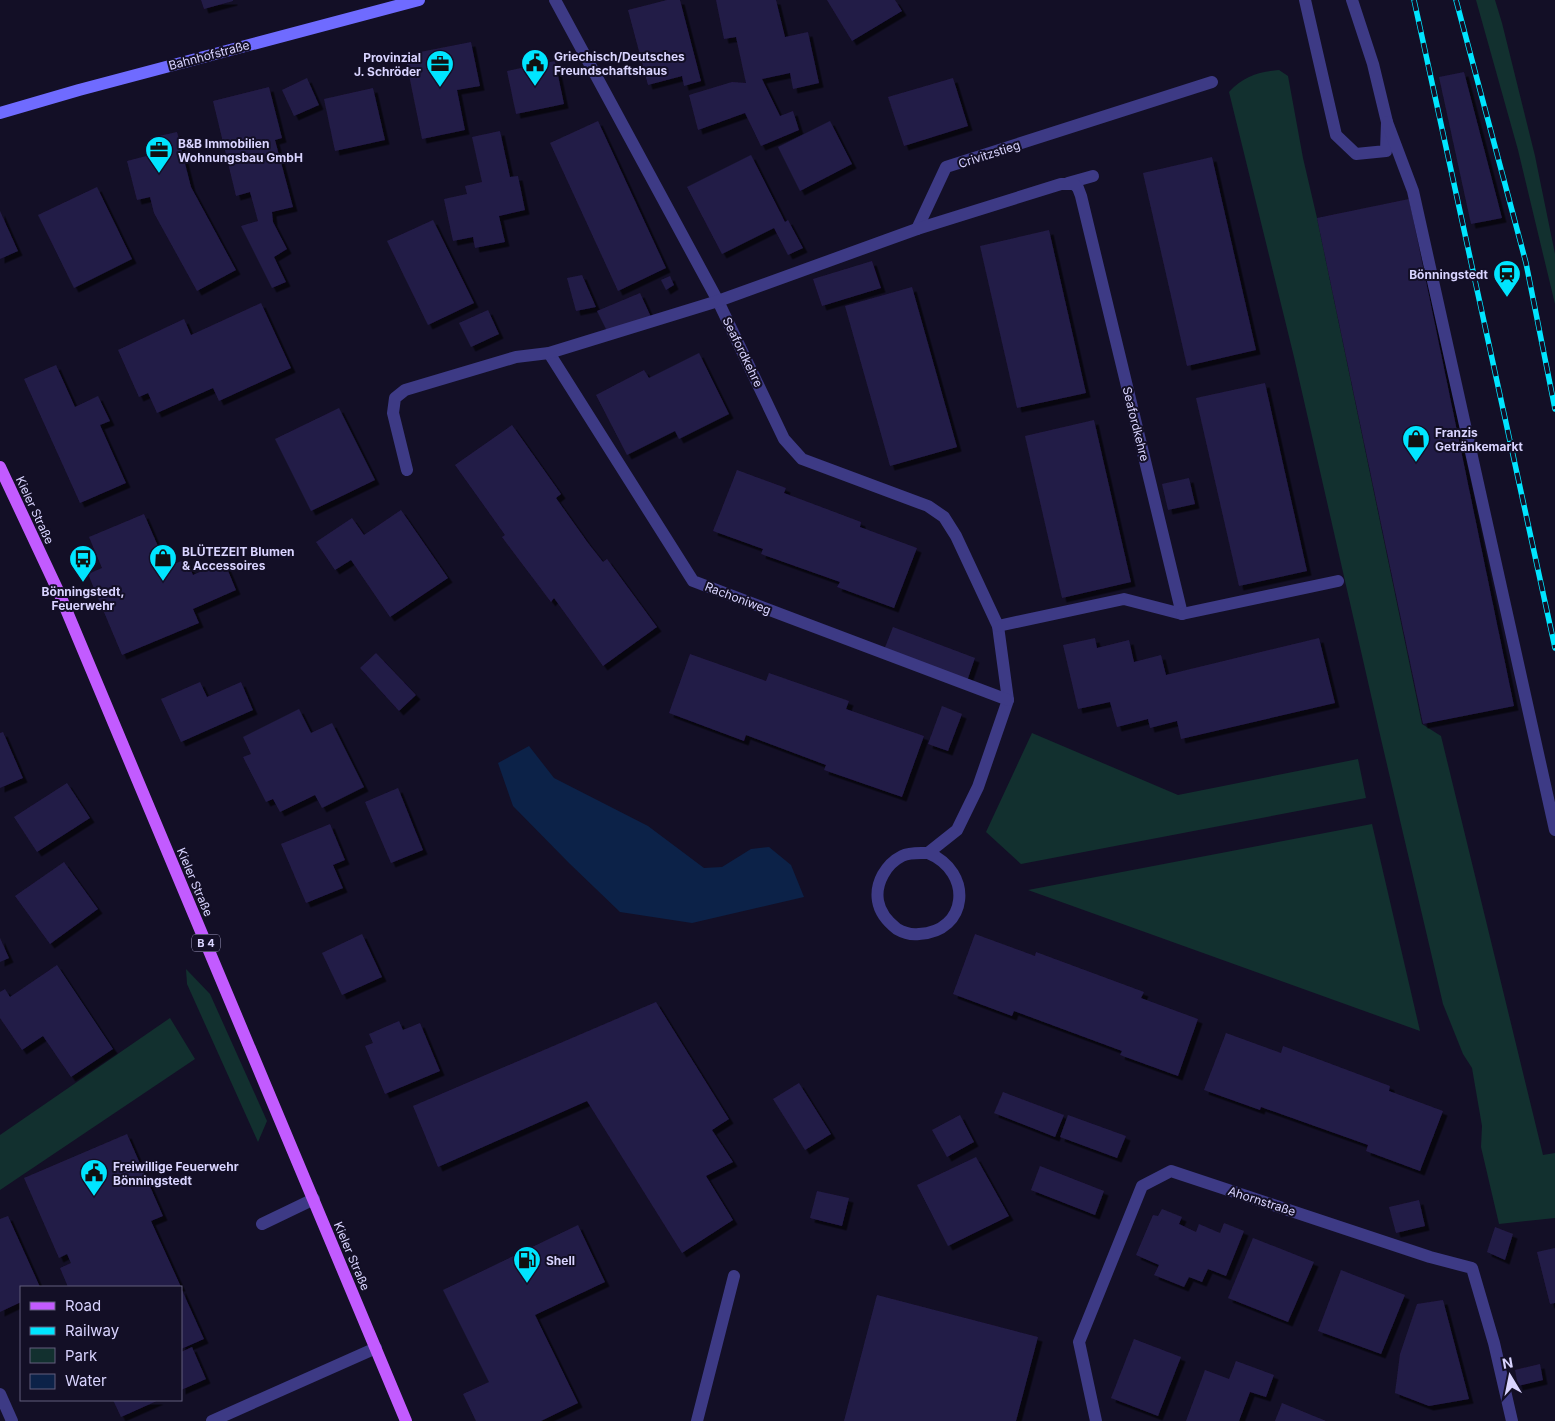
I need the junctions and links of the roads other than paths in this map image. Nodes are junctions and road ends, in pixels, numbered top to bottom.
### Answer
1 (419, 0) edge
2 (554, 0) edge
3 (1305, 0) edge
4 (1352, 0) edge
5 (1212, 82) dead end
6 (0, 113) edge
7 (1387, 122) junction
8 (1093, 176) dead end
9 (1068, 183) junction
10 (917, 229) junction
11 (718, 301) junction
12 (549, 353) junction
13 (0, 467) edge
14 (407, 470) dead end
15 (1338, 581) dead end
16 (1182, 614) junction
17 (998, 626) junction
18 (1008, 700) junction
19 (1555, 830) edge
20 (928, 853) junction
21 (314, 1200) junction
22 (262, 1224) dead end
23 (734, 1276) dead end
24 (376, 1348) junction
25 (0, 1394) edge
26 (404, 1420) edge
27 (12, 1421) edge
28 (212, 1421) edge
29 (697, 1421) edge
30 (1096, 1421) edge
31 (1512, 1421) edge

1 - 6 main road, Bahnhofstraße
2 - 11 street, Seafordkehre
3 - 7 street
4 - 7 street
5 - 10 street, Crivitzstieg
7 - 19 street
8 - 9 street
9 - 10 street
9 - 16 street, Seafordkehre
10 - 11 street
11 - 12 street
11 - 17 street, Seafordkehre
12 - 14 street
12 - 18 street, Rachoniweg
13 - 21 main road, Kieler Straße / B 4
15 - 16 street
16 - 17 street
17 - 18 street, Seafordkehre
18 - 20 street, Seafordkehre
20 - 20 street
21 - 22 street
21 - 24 main road, Kieler Straße / B 4
23 - 29 street
24 - 26 main road, Kieler Straße / B 4
24 - 28 street
25 - 27 street
30 - 31 street, Ahornstraße

